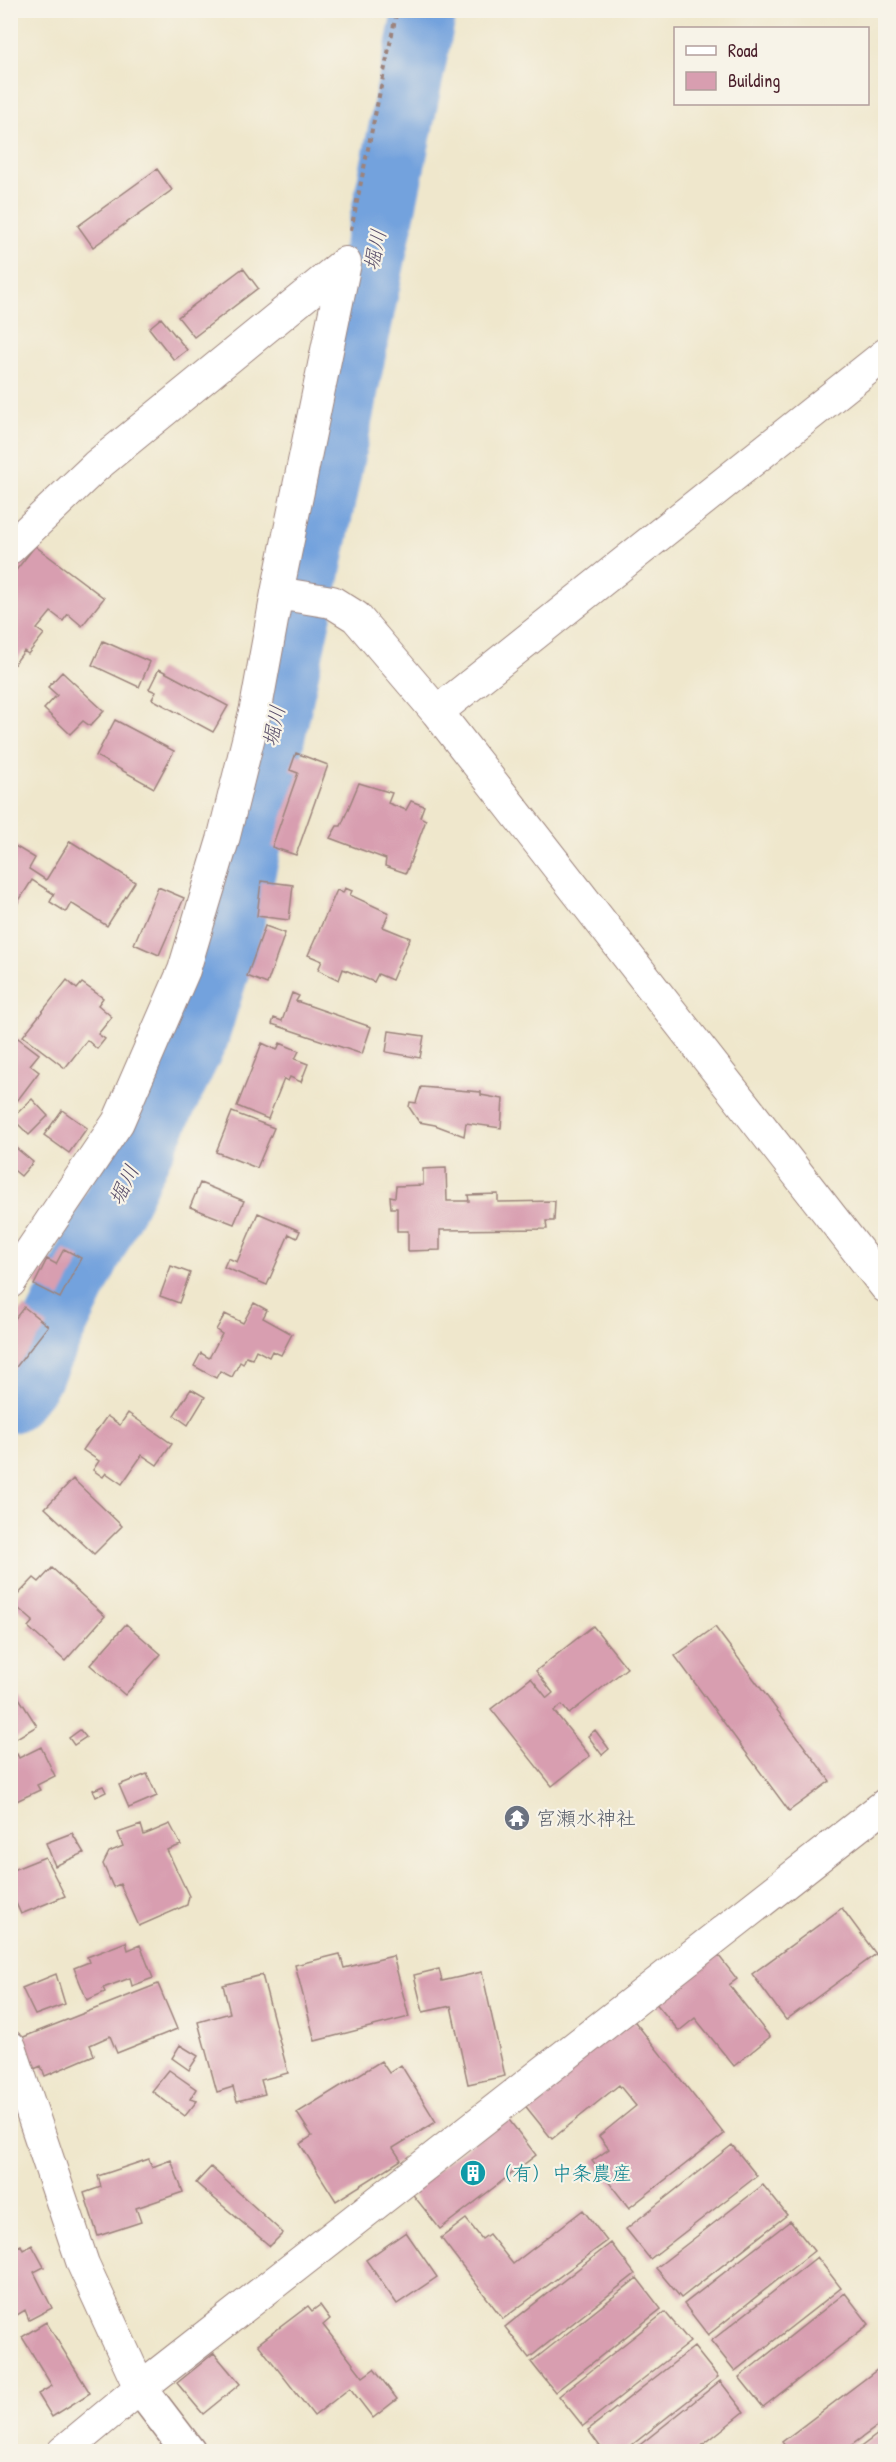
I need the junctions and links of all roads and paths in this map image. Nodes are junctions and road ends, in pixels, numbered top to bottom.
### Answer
1 (397, 10) edge
2 (345, 263) junction
3 (885, 354) edge
4 (10, 548) edge
5 (282, 594) junction
6 (437, 712) junction
7 (12, 1275) edge
8 (885, 1287) edge
9 (885, 1803) edge
10 (10, 2047) edge
11 (140, 2388) junction
12 (63, 2451) edge
13 (189, 2451) edge

1 - 2 path
2 - 4 street
2 - 5 street
3 - 6 street
5 - 6 street
5 - 7 street
6 - 8 street
9 - 11 street
10 - 11 street
11 - 12 street
11 - 13 street

